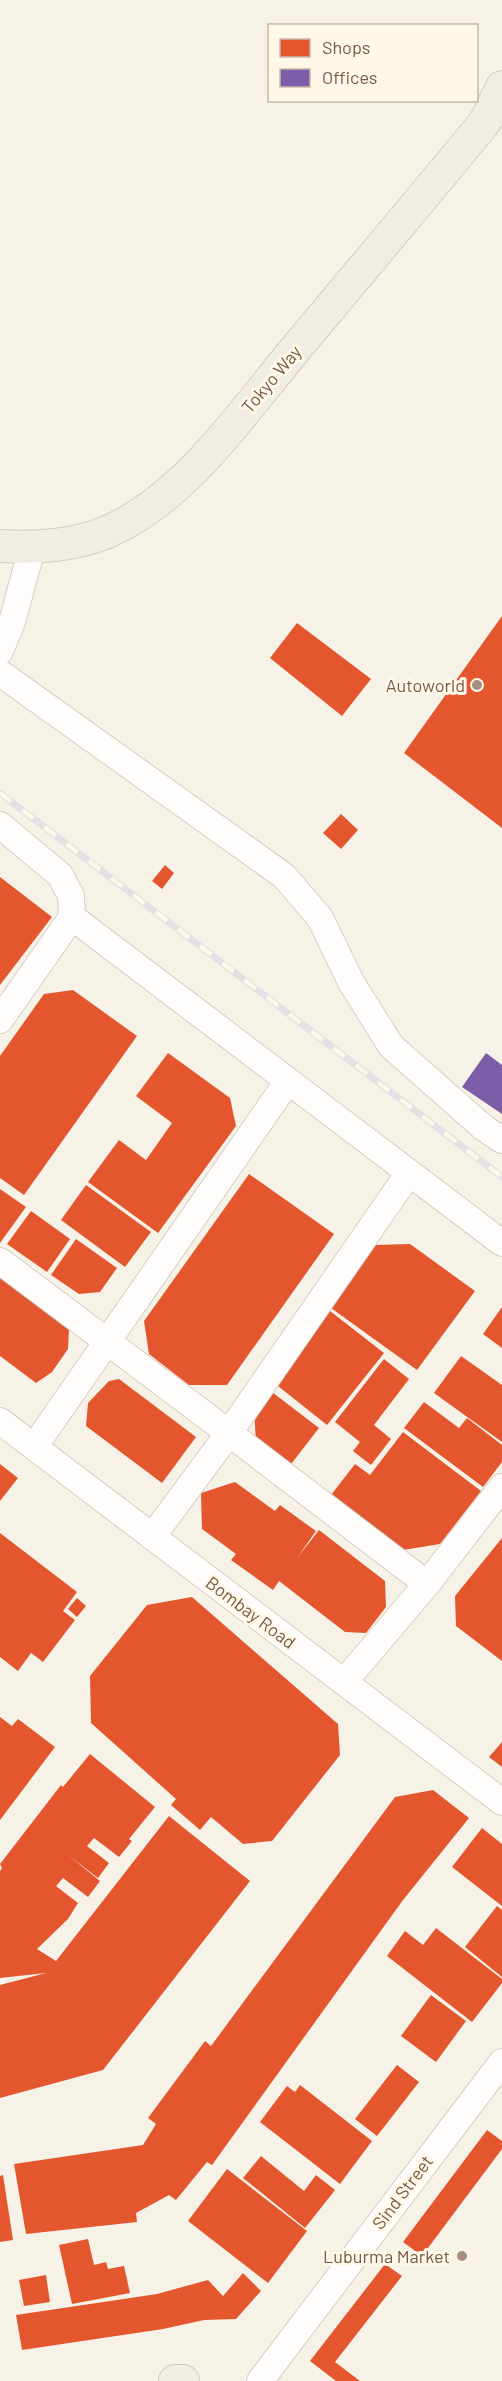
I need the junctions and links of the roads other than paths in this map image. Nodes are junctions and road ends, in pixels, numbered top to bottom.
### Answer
1 (502, 87) edge
2 (493, 115) edge
3 (0, 546) edge
4 (32, 548) junction
5 (0, 651) edge
6 (0, 673) edge
7 (0, 825) edge
8 (72, 917) junction
9 (0, 1020) edge
10 (288, 1081) junction
11 (502, 1140) edge
12 (409, 1173) junction
13 (502, 1243) edge
14 (0, 1261) edge
15 (107, 1341) junction
16 (0, 1421) edge
17 (228, 1432) junction
18 (34, 1447) junction
19 (501, 1490) edge
20 (152, 1537) junction
21 (427, 1584) junction
22 (344, 1682) junction
23 (502, 1802) edge
24 (502, 2062) edge
25 (175, 2381) edge
26 (183, 2381) edge
27 (260, 2381) edge

1 - 2 main road, Tokyo Way
2 - 4 main road, Tokyo Way
3 - 4 main road, Tokyo Way
4 - 5 street
6 - 11 street
7 - 8 street
8 - 9 street
8 - 10 street
10 - 12 street
10 - 15 street
12 - 13 street
12 - 17 street
14 - 15 street
15 - 17 street
15 - 18 street
16 - 18 street, Bombay Road
17 - 20 street
17 - 21 street
18 - 20 street, Bombay Road
19 - 21 street
20 - 22 street, Bombay Road
21 - 22 street
22 - 23 street, Bombay Road
24 - 27 street, Sind Street
25 - 26 main road

